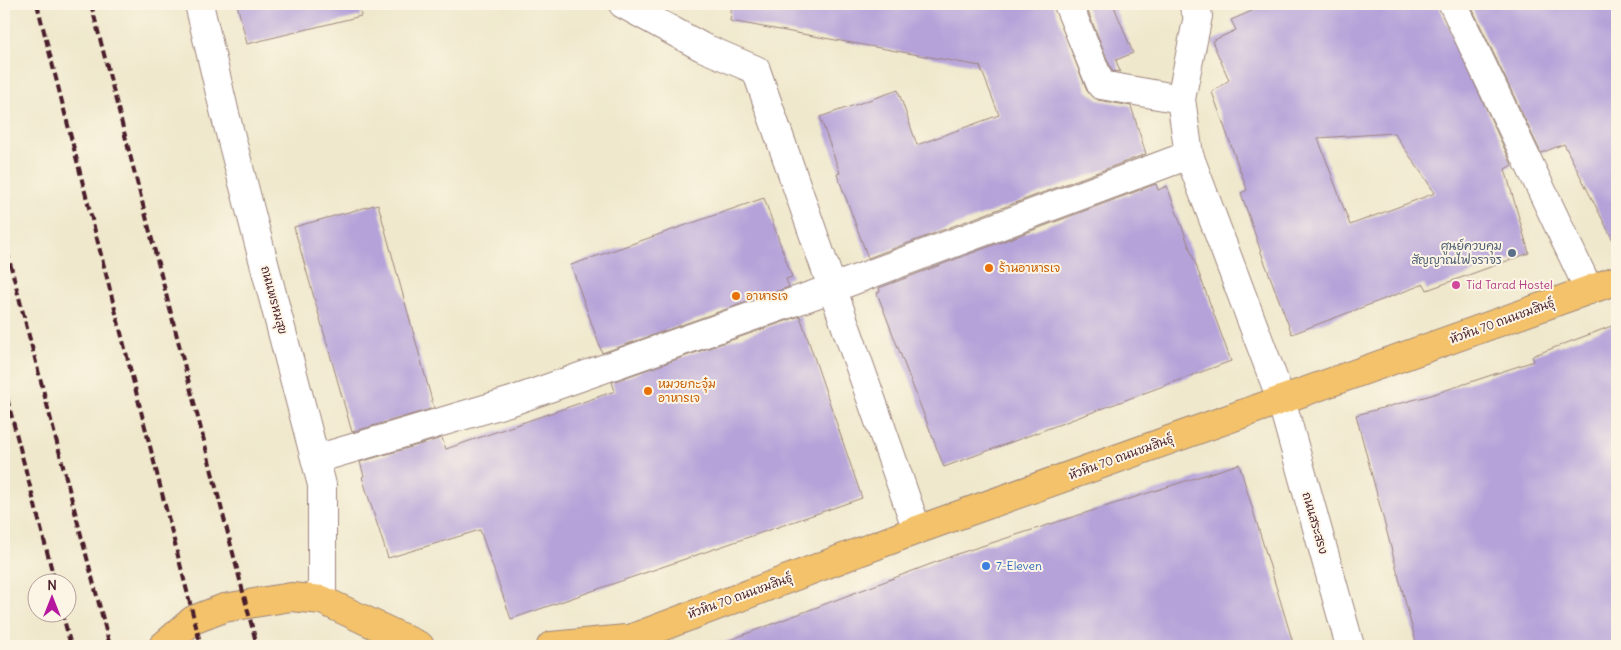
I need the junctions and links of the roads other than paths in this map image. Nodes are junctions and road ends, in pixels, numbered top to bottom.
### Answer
1 (200, 4) edge
2 (623, 4) edge
3 (1068, 4) edge
4 (1193, 4) edge
5 (1453, 4) edge
6 (1181, 100) junction
7 (1189, 155) junction
8 (1617, 280) edge
9 (833, 288) junction
10 (1590, 290) junction
11 (1280, 399) junction
12 (316, 459) junction
13 (917, 530) junction
14 (322, 600) junction
15 (357, 616) junction
16 (618, 642) edge
17 (163, 646) edge
18 (372, 646) edge
19 (420, 646) edge
20 (551, 646) edge
21 (1350, 646) edge

1 - 12 street, ถนนพรหมสุข
2 - 9 street
3 - 6 street
4 - 6 street, ถนนสระสรง
5 - 10 street
6 - 7 street, ถนนสระสรง
7 - 9 street
7 - 11 street, ถนนสระสรง
8 - 10 main road, หัวหิน 70 ถนนชมสินธุ์
9 - 12 street
9 - 13 street
10 - 11 main road, หัวหิน 70 ถนนชมสินธุ์
11 - 13 main road, หัวหิน 70 ถนนชมสินธุ์
11 - 21 street, ถนนสระสรง
12 - 14 street, ถนนพรหมสุข
13 - 16 main road, หัวหิน 70 ถนนชมสินธุ์
14 - 15 main road
14 - 17 main road
15 - 18 main road
15 - 19 main road
16 - 20 main road, หัวหิน 70 ถนนชมสินธุ์

